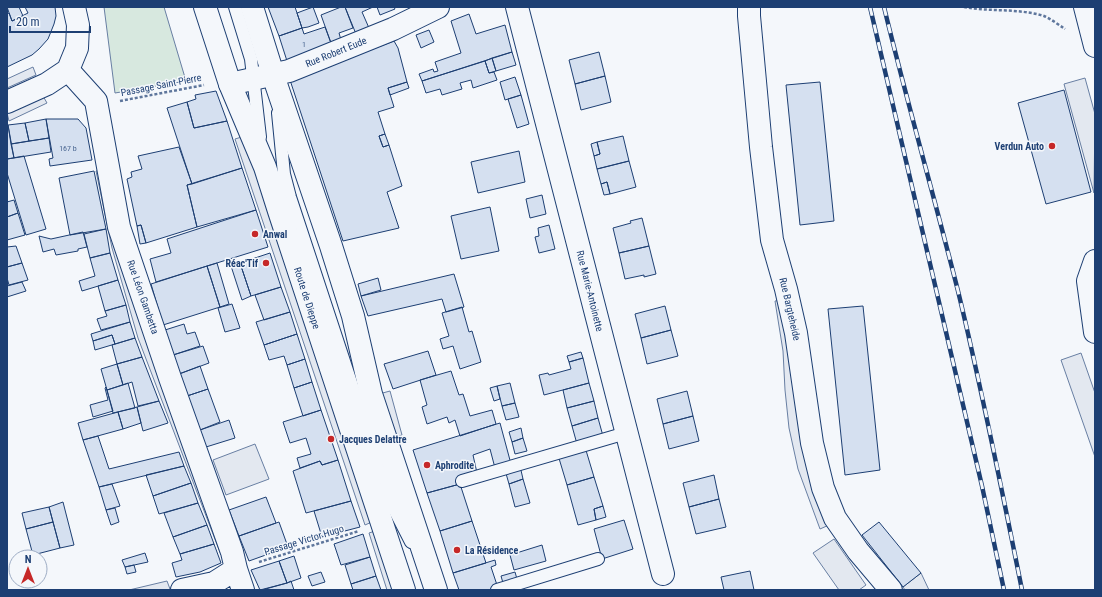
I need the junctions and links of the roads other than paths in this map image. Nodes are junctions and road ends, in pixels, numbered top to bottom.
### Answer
1 (74, 7) edge
2 (206, 7) edge
3 (235, 7) edge
4 (252, 7) edge
5 (438, 7) edge
6 (517, 7) edge
7 (749, 7) edge
8 (1085, 7) edge
9 (1094, 41) edge
10 (68, 70) junction
11 (268, 80) junction
12 (230, 84) junction
13 (7, 102) edge
14 (265, 167) junction
15 (1095, 261) edge
16 (1095, 332) edge
17 (626, 433) junction
18 (462, 481) dead end
19 (389, 543) junction
20 (598, 559) dead end
21 (236, 569) junction
22 (663, 574) dead end
23 (182, 590) edge
24 (243, 590) edge
25 (404, 590) edge
26 (411, 590) edge
27 (435, 590) edge
28 (497, 590) edge
29 (891, 590) edge

1 - 10 street
2 - 12 street, Route de Dieppe
3 - 11 lane
4 - 11 street
5 - 11 street, Rue Robert Eude
6 - 17 street, Rue Marie-Antoinette
7 - 29 street, Rue Bargteheide
8 - 9 street
10 - 13 street
10 - 21 street, Rue Léon Gambetta
11 - 12 street, Rue Robert Eude
11 - 14 lane
11 - 27 street
12 - 14 street, Route de Dieppe
14 - 19 street, Route de Dieppe
15 - 16 street
17 - 18 lane
17 - 22 street, Rue Marie-Antoinette
19 - 25 street, Route de Dieppe
19 - 26 lane
20 - 28 lane
21 - 23 street
21 - 24 street, Rue Léon Gambetta

